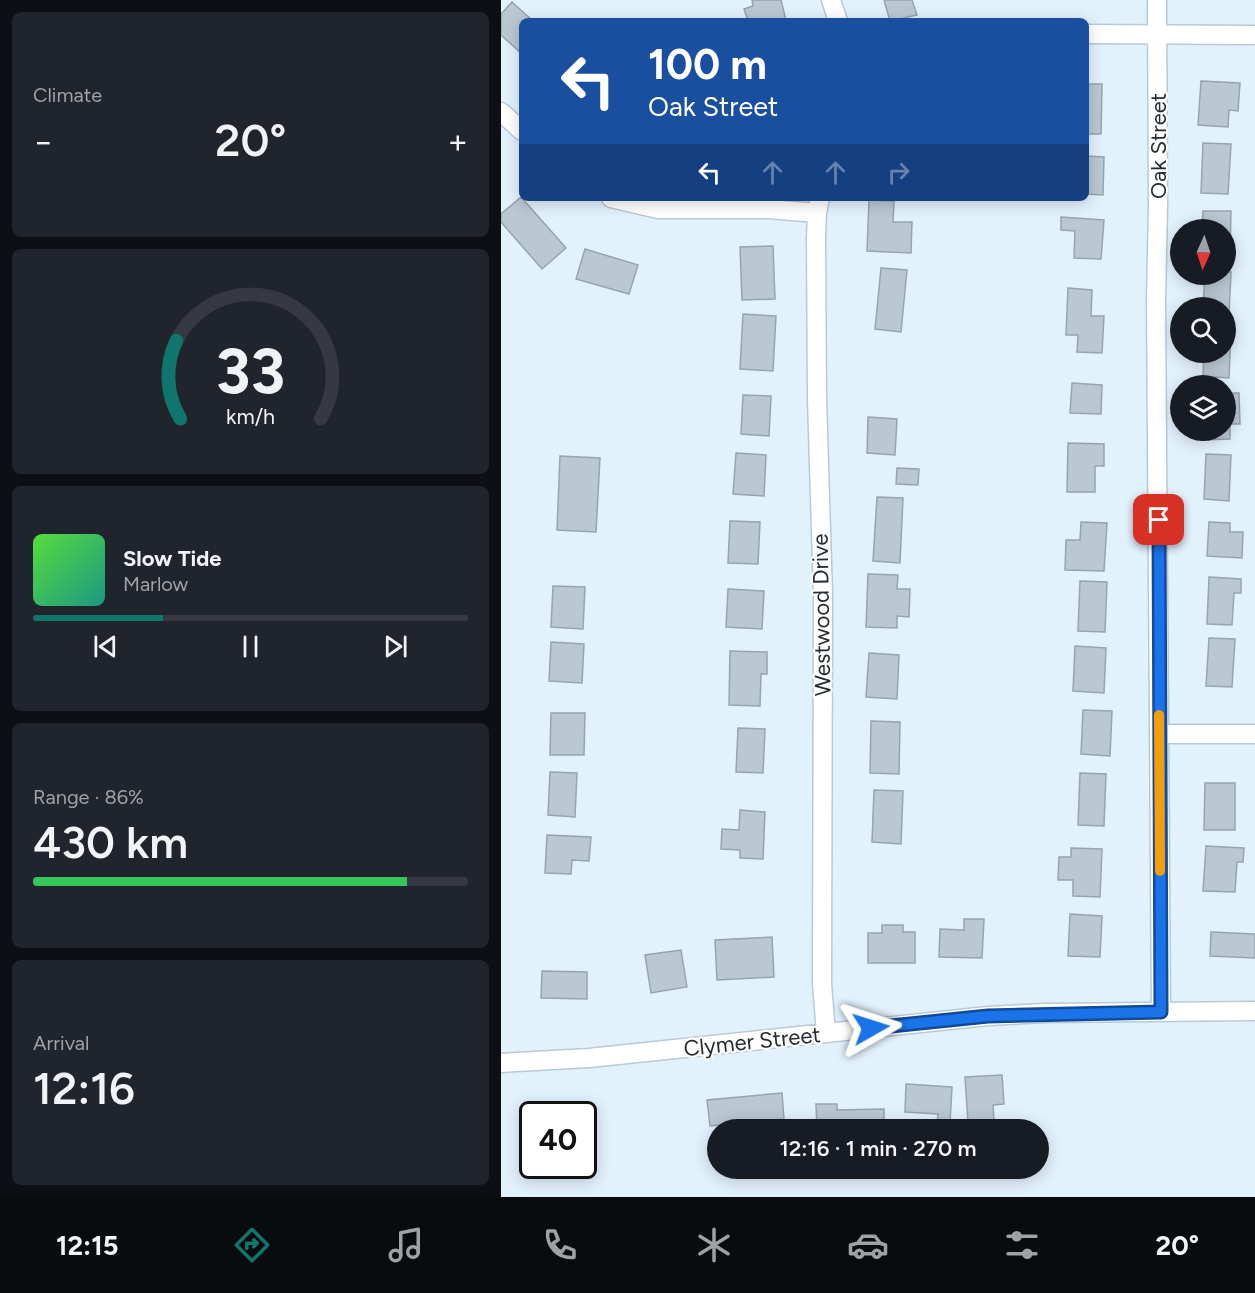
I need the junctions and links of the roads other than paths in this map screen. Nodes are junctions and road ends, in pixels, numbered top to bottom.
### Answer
1 (831, 0) edge
2 (1157, 0) edge
3 (837, 18) edge
4 (1089, 34) edge
5 (1157, 34) junction
6 (1255, 35) edge
7 (501, 112) edge
8 (519, 127) edge
9 (624, 201) edge
10 (819, 205) edge
11 (1159, 734) junction
12 (1255, 734) edge
13 (1255, 1011) edge
14 (1161, 1012) junction
15 (826, 1033) junction
16 (501, 1063) edge

1 - 3 street
2 - 5 street, Oak Street
4 - 5 street
5 - 6 street
5 - 11 street, Oak Street
7 - 8 street
9 - 10 street
10 - 15 street, Westwood Drive
11 - 12 street
11 - 14 street, Oak Street
13 - 14 street, Clymer Street
14 - 15 street, Clymer Street
15 - 16 street, Clymer Street

